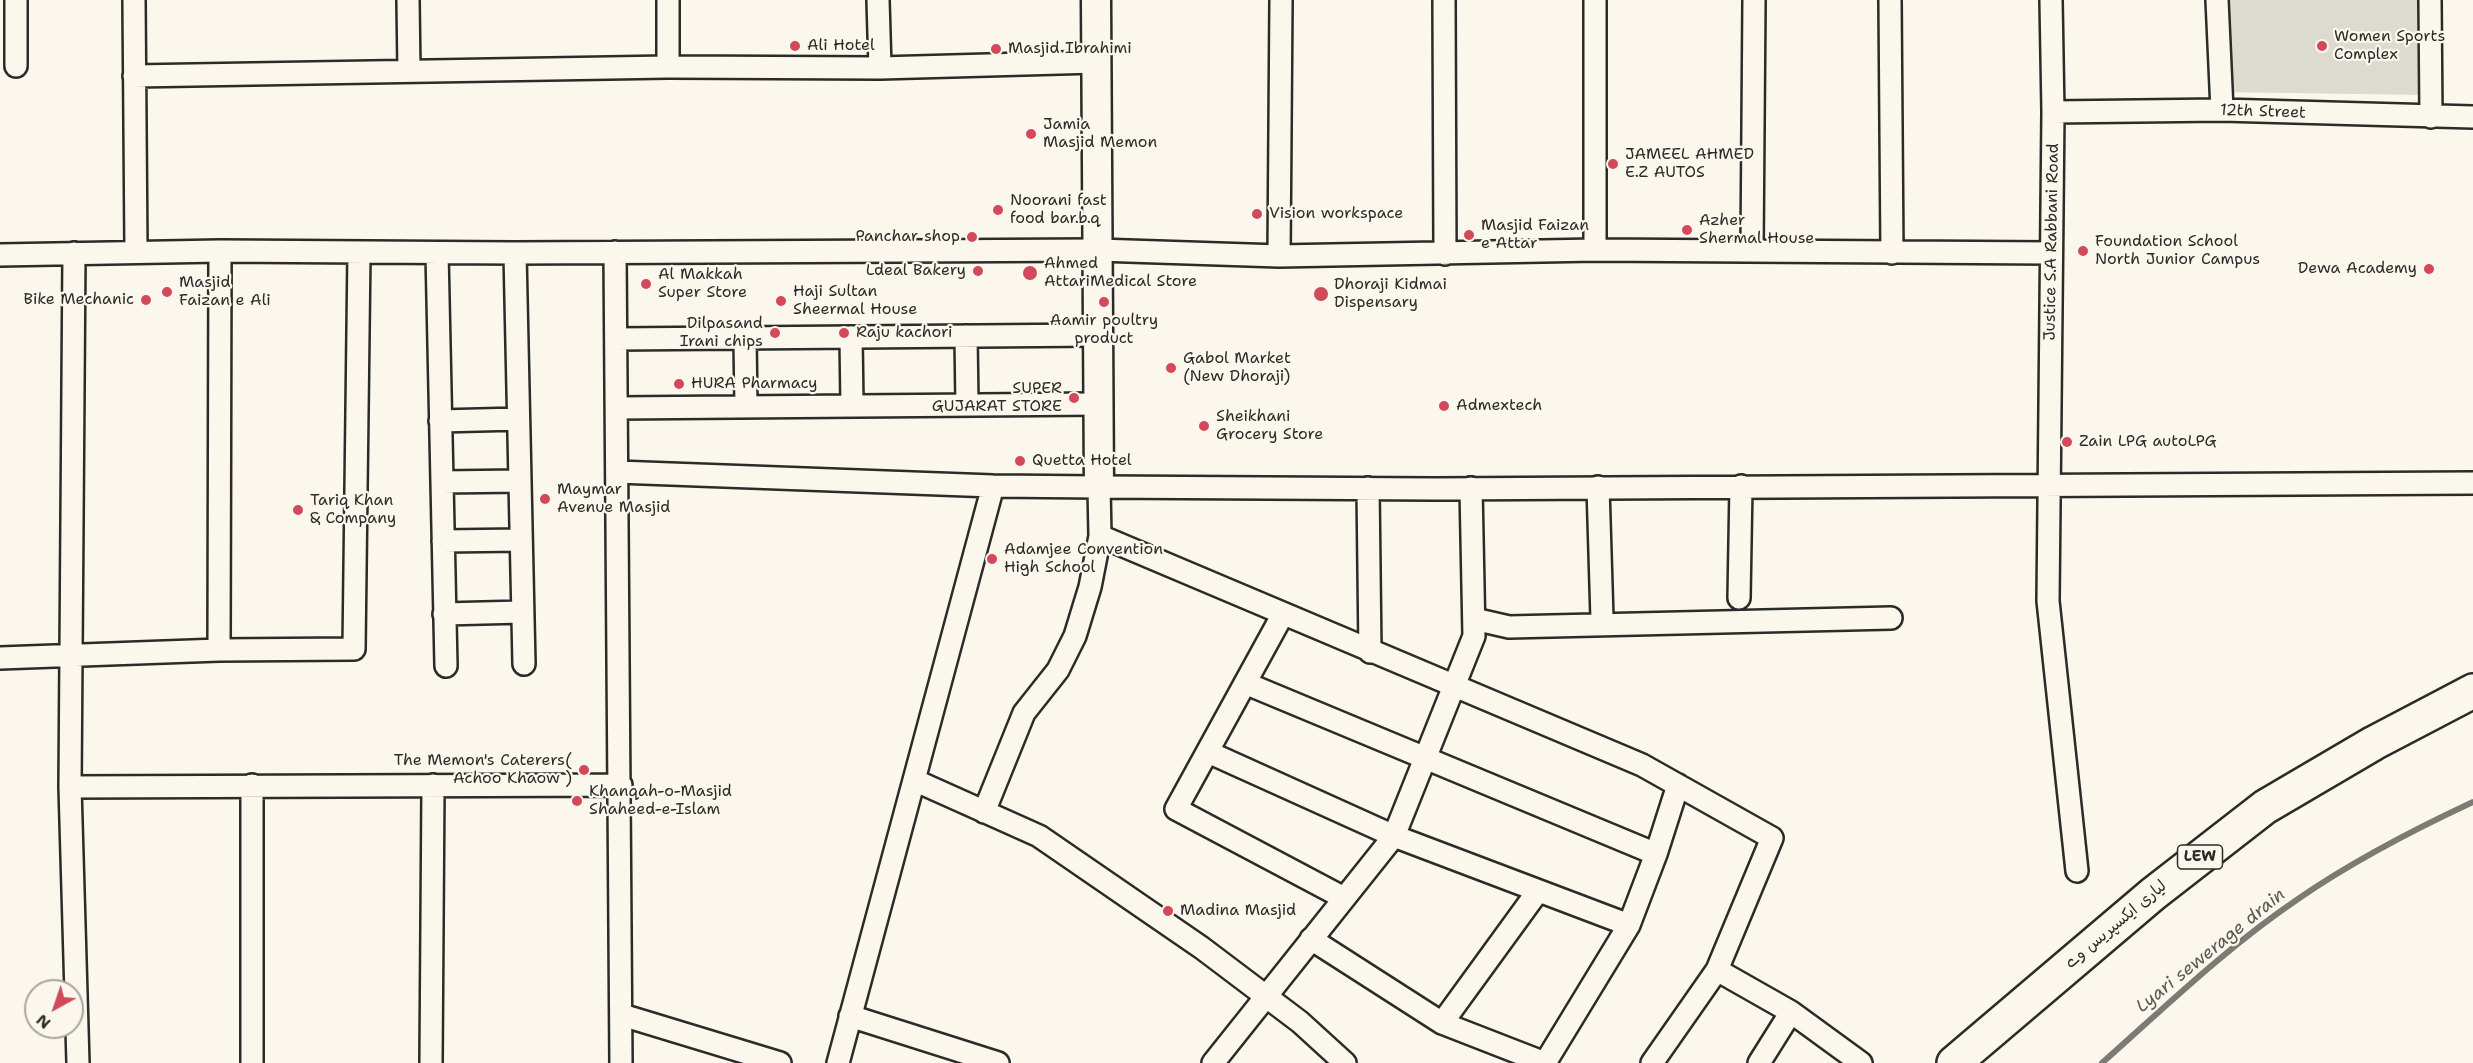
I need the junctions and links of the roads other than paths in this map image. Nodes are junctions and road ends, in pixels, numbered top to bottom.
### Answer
1 (16, 0) edge
2 (134, 0) edge
3 (408, 0) edge
4 (668, 0) edge
5 (878, 0) edge
6 (1096, 0) edge
7 (1281, 0) edge
8 (1444, 0) edge
9 (1595, 0) edge
10 (1754, 0) edge
11 (1890, 0) edge
12 (2051, 0) edge
13 (2217, 0) edge
14 (2430, 0) edge
15 (1096, 62) junction
16 (16, 66) dead end
17 (668, 67) junction
18 (880, 68) junction
19 (409, 71) junction
20 (134, 76) junction
21 (2222, 110) junction
22 (2053, 112) junction
23 (2431, 117) junction
24 (2473, 117) edge
25 (1098, 250) junction
26 (1595, 250) junction
27 (136, 251) junction
28 (220, 251) junction
29 (1752, 251) junction
30 (359, 252) junction
31 (615, 252) junction
32 (74, 253) junction
33 (437, 253) junction
34 (1892, 253) junction
35 (2051, 253) junction
36 (515, 254) junction
37 (1445, 254) junction
38 (0, 255) edge
39 (1279, 256) junction
40 (1098, 335) junction
41 (966, 336) junction
42 (851, 337) junction
43 (745, 338) junction
44 (616, 339) junction
45 (1098, 404) junction
46 (852, 405) junction
47 (967, 405) junction
48 (746, 407) junction
49 (617, 408) junction
50 (518, 419) junction
51 (440, 421) junction
52 (617, 472) junction
53 (520, 481) junction
54 (442, 482) junction
55 (2050, 483) junction
56 (2473, 483) edge
57 (993, 486) junction
58 (1741, 486) junction
59 (1099, 487) junction
60 (1598, 487) junction
61 (1368, 488) junction
62 (1471, 488) junction
63 (1100, 536) junction
64 (521, 540) junction
65 (443, 541) junction
66 (1739, 598) dead end
67 (522, 612) junction
68 (444, 614) junction
69 (1283, 614) junction
70 (1891, 618) dead end
71 (1474, 619) junction
72 (1602, 619) dead end
73 (219, 650) junction
74 (1370, 652) junction
75 (71, 655) junction
76 (0, 658) edge
77 (524, 664) dead end
78 (446, 666) dead end
79 (1245, 683) junction
80 (1454, 688) junction
81 (2473, 691) edge
82 (1208, 752) junction
83 (1426, 759) junction
84 (914, 780) junction
85 (252, 785) junction
86 (433, 785) junction
87 (621, 785) junction
88 (1678, 785) junction
89 (70, 787) junction
90 (984, 812) junction
91 (1394, 836) junction
92 (1656, 854) junction
93 (2077, 871) dead end
94 (1538, 891) junction
95 (1344, 898) junction
96 (1629, 926) junction
97 (1311, 939) junction
98 (1717, 970) junction
99 (1265, 996) junction
100 (1791, 1012) junction
101 (622, 1015) junction
102 (850, 1016) junction
103 (1442, 1023) junction
104 (78, 1063) edge
105 (252, 1063) edge
106 (431, 1063) edge
107 (621, 1063) edge
108 (780, 1063) edge
109 (838, 1063) edge
110 (998, 1063) edge
111 (1213, 1063) edge
112 (1345, 1063) edge
113 (1545, 1063) edge
114 (1652, 1063) edge
115 (1759, 1063) edge
116 (1861, 1063) edge
117 (1954, 1063) edge

1 - 16 street
2 - 20 street
3 - 19 street
4 - 17 street
5 - 18 street
6 - 15 street
7 - 39 street
8 - 37 street
9 - 26 street
10 - 29 street
11 - 34 street
12 - 22 street, Justice S.A Rabbani Road
13 - 21 street
14 - 23 street
15 - 18 street
15 - 25 street
17 - 18 street
17 - 19 street
19 - 20 street
20 - 27 street
21 - 22 street, 12th Street
21 - 23 street, 12th Street
22 - 35 street, Justice S.A Rabbani Road
23 - 24 street, 12th Street
25 - 31 street
25 - 39 street
25 - 40 street
26 - 29 street
26 - 37 street
27 - 28 street
27 - 32 street
28 - 30 street
28 - 73 street
29 - 34 street
30 - 33 street
30 - 73 street
31 - 36 street
31 - 44 street
32 - 38 street
32 - 75 street
33 - 36 street
33 - 51 street
34 - 35 street
35 - 55 street, Justice S.A Rabbani Road
36 - 50 street
37 - 39 street
40 - 41 street
40 - 45 street
41 - 42 street
41 - 47 street
42 - 43 street
42 - 46 street
43 - 44 street
43 - 48 street
44 - 49 street
45 - 47 street
45 - 59 street
46 - 47 street
46 - 48 street
48 - 49 street
49 - 52 street
50 - 51 street
50 - 53 street
51 - 54 street
52 - 57 street
52 - 87 street
53 - 54 street
53 - 64 street
54 - 65 street
55 - 56 street
55 - 58 street
55 - 93 street, Justice S.A Rabbani Road
57 - 59 street
57 - 84 street
58 - 60 street
58 - 66 street
59 - 61 street
59 - 63 street
60 - 62 street
60 - 72 street
61 - 62 street
61 - 74 street
62 - 71 street
63 - 69 street
63 - 90 street
64 - 65 street
64 - 67 street
65 - 68 street
67 - 68 street
67 - 77 street
68 - 78 street
69 - 74 street
69 - 79 street
70 - 71 street
71 - 80 street
73 - 75 street
74 - 80 street
75 - 76 street
75 - 89 street
79 - 82 street
79 - 83 street
80 - 83 street
80 - 88 street
81 - 117 highway, لیاری ایکسپریس وے / LEW
82 - 91 street
82 - 95 street
83 - 91 street
83 - 92 street
84 - 90 street
84 - 102 street
85 - 86 street
85 - 89 street
85 - 105 street
86 - 87 street
86 - 106 street
87 - 101 street
88 - 92 street
88 - 98 street
89 - 104 street
90 - 99 street
91 - 94 street
91 - 95 street
92 - 96 street
94 - 96 street
94 - 103 street
95 - 97 street
96 - 113 street
97 - 99 street
97 - 103 street
98 - 100 street
98 - 114 street
99 - 111 street
99 - 112 street
100 - 115 street
100 - 116 street
101 - 107 street
101 - 108 street
102 - 109 street
102 - 110 street
103 - 113 street

